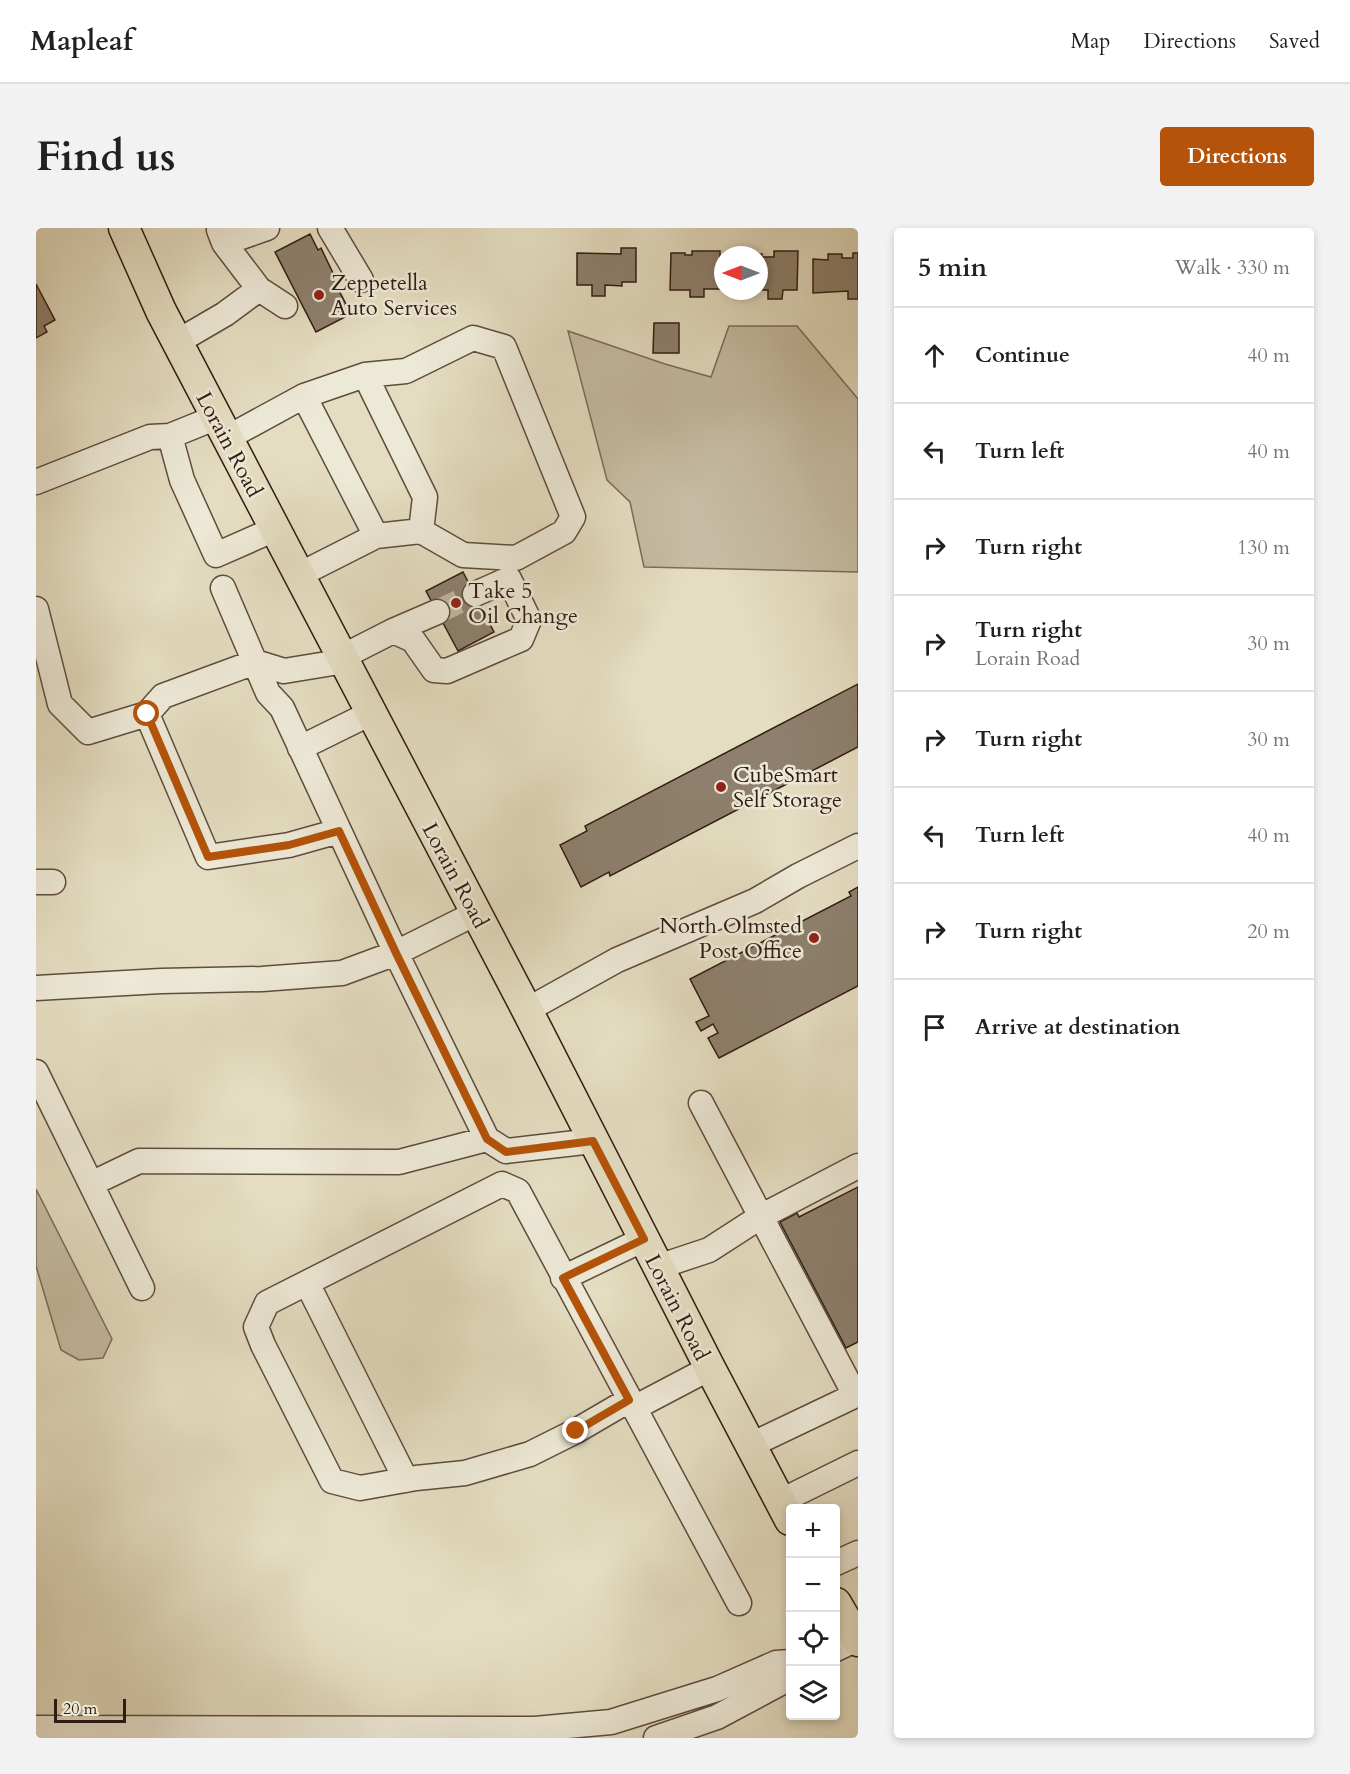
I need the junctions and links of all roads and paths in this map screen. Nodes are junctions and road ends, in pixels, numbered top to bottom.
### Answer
1 (124, 228) edge
2 (267, 228) edge
3 (330, 228) edge
4 (221, 236) edge
5 (361, 280) dead end
6 (259, 289) junction
7 (285, 306) dead end
8 (177, 342) junction
9 (365, 375) junction
10 (304, 396) junction
11 (222, 427) junction
12 (170, 436) junction
13 (36, 482) edge
14 (275, 529) junction
15 (421, 531) junction
16 (376, 536) junction
17 (299, 575) junction
18 (223, 588) dead end
19 (475, 594) tunnel mouth
20 (36, 609) edge
21 (437, 612) tunnel mouth
22 (393, 631) junction
23 (343, 659) junction
24 (255, 662) junction
25 (371, 713) junction
26 (147, 714) junction
27 (300, 748) junction
28 (339, 831) junction
29 (858, 846) edge
30 (476, 913) junction
31 (396, 953) junction
32 (36, 988) edge
33 (527, 1010) junction
34 (36, 1072) edge
35 (701, 1103) dead end
36 (487, 1139) junction
37 (593, 1141) junction
38 (858, 1166) edge
39 (91, 1184) junction
40 (760, 1217) junction
41 (644, 1239) junction
42 (658, 1267) junction
43 (563, 1278) junction
44 (307, 1283) junction
45 (142, 1288) dead end
46 (710, 1368) junction
47 (856, 1395) edge
48 (631, 1404) junction
49 (751, 1445) junction
50 (858, 1463) edge
51 (406, 1480) junction
52 (795, 1504) edge
53 (786, 1510) edge
54 (858, 1553) edge
55 (840, 1561) edge
56 (739, 1603) dead end
57 (839, 1612) edge
58 (850, 1643) edge
59 (786, 1662) edge
60 (786, 1680) edge
61 (700, 1694) junction
62 (709, 1720) junction
63 (36, 1728) edge
64 (248, 1733) edge
65 (531, 1733) edge
66 (656, 1738) edge

1 - 8 main road, Lorain Road
2 - 4 street
3 - 5 street
4 - 6 street
6 - 7 street
6 - 8 street
8 - 11 main road, Lorain Road
9 - 10 street
9 - 15 street
9 - 15 street
10 - 11 street
10 - 16 street
11 - 12 street
11 - 14 main road, Lorain Road
12 - 13 street
12 - 14 street
14 - 17 main road, Lorain Road
15 - 16 street
16 - 17 street
17 - 23 main road, Lorain Road
18 - 24 street
19 - 22 street
20 - 26 street
21 - 22 street
22 - 23 street
23 - 24 street
23 - 25 main road, Lorain Road
24 - 26 street
24 - 27 street
25 - 27 street
25 - 30 main road, Lorain Road
26 - 28 street
27 - 28 street
28 - 31 street
29 - 33 street
30 - 31 street
30 - 33 main road, Lorain Road
31 - 32 street
31 - 36 street
33 - 37 main road, Lorain Road
34 - 39 street
35 - 40 street
36 - 37 street
36 - 39 street
37 - 41 main road, Lorain Road
38 - 40 street
39 - 45 street
40 - 42 street
40 - 47 street
41 - 42 main road, Lorain Road
41 - 43 street
42 - 46 main road, Lorain Road
43 - 44 street
43 - 48 street
44 - 51 street
44 - 51 street
46 - 48 street
46 - 49 main road, Lorain Road
47 - 49 street
48 - 51 street
48 - 56 street
49 - 53 main road, Lorain Road
50 - 52 street
54 - 55 street
57 - 58 main road
59 - 61 street
60 - 62 street
61 - 62 street
61 - 65 street
62 - 66 street
63 - 64 street
64 - 65 street

